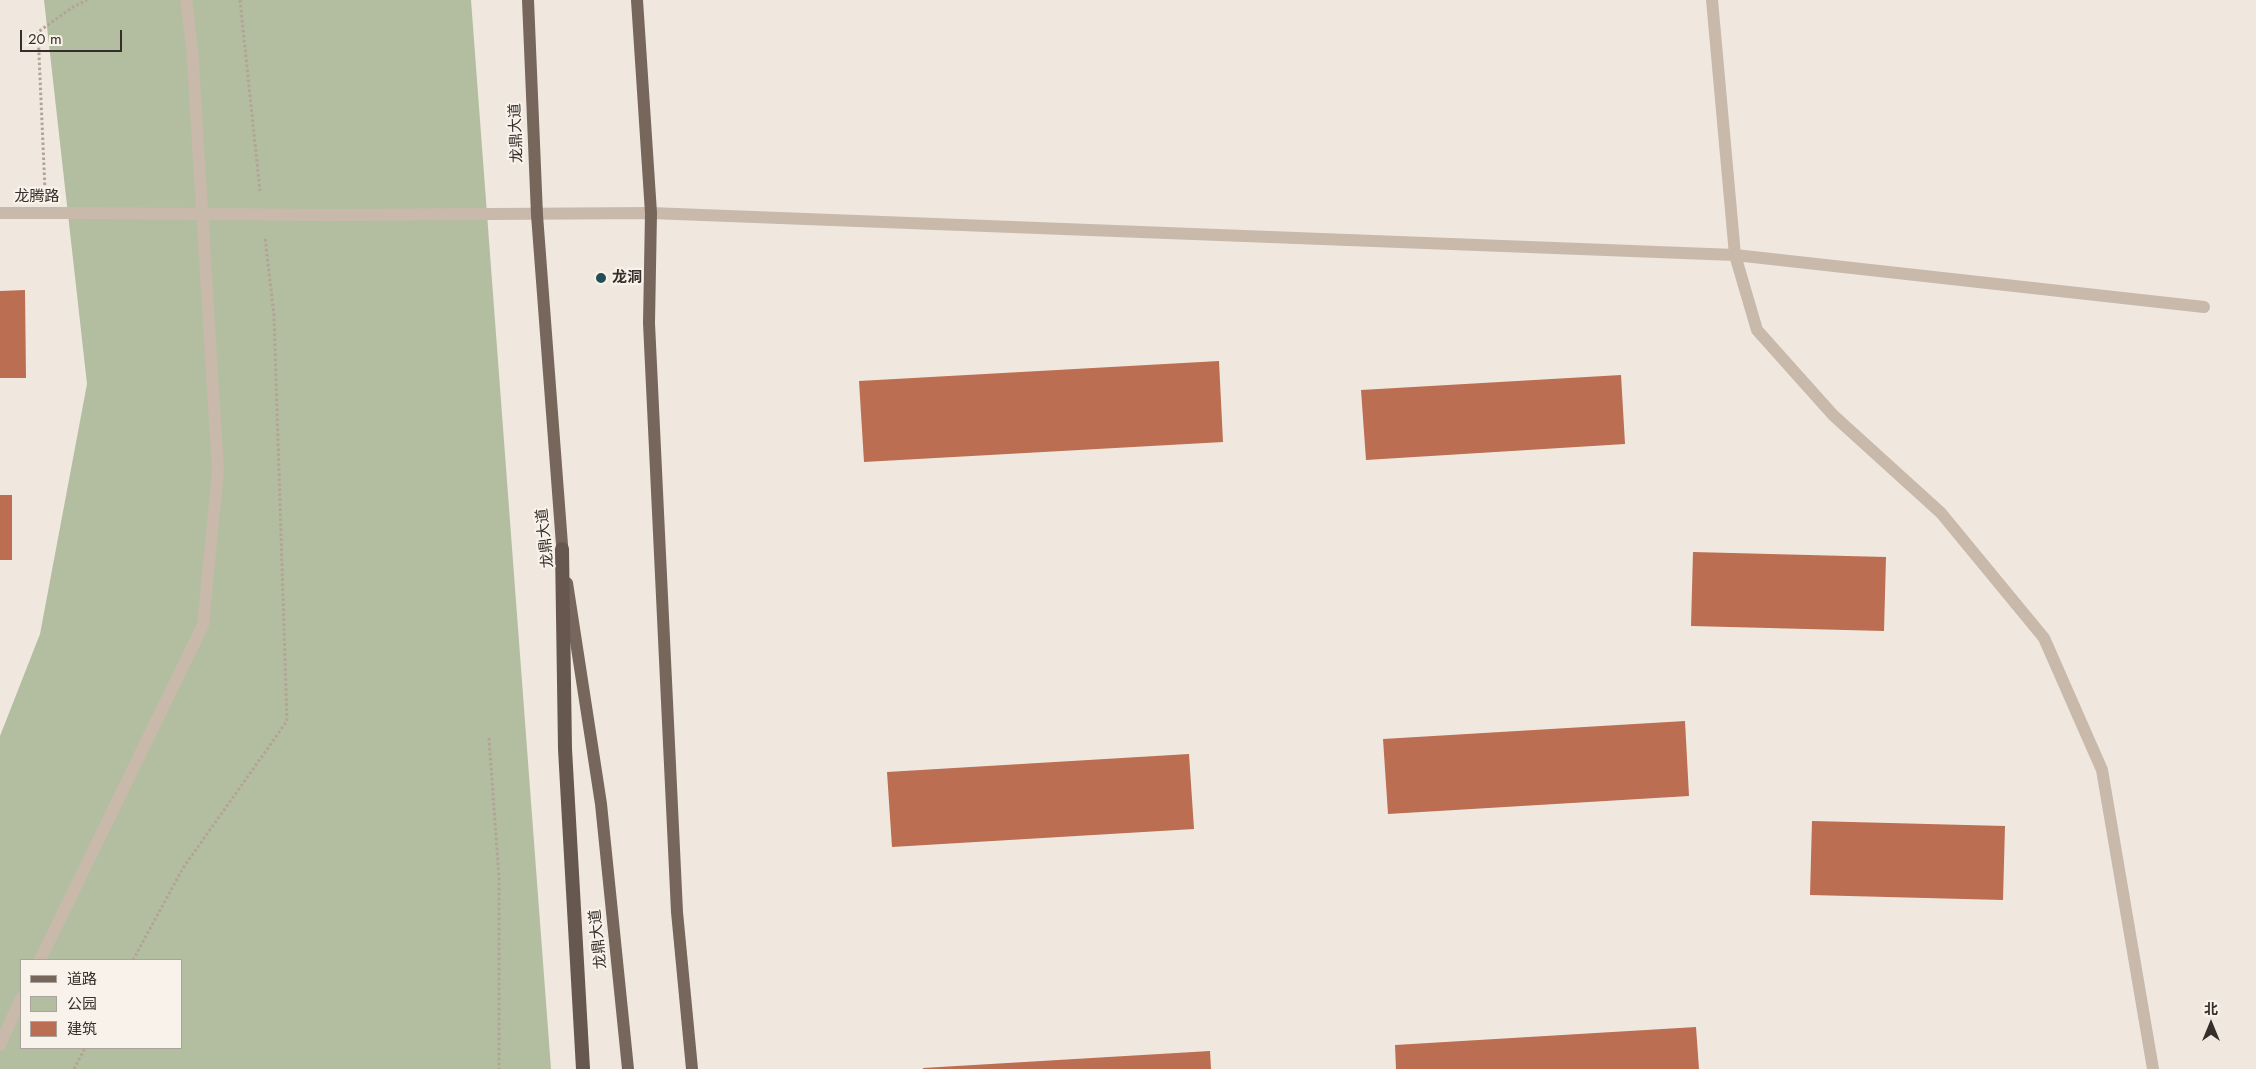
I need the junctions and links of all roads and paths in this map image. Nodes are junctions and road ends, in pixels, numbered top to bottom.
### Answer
1 (87, 0) edge
2 (186, 0) edge
3 (240, 0) edge
4 (528, 0) edge
5 (636, 0) edge
6 (1712, 0) edge
7 (261, 198) dead end
8 (0, 212) edge
9 (46, 213) junction
10 (651, 213) junction
11 (537, 215) junction
12 (264, 227) dead end
13 (1735, 255) junction
14 (2204, 307) dead end
15 (562, 549) junction
16 (489, 738) dead end
17 (40, 959) edge
18 (134, 959) edge
19 (20, 1000) edge
20 (0, 1045) edge
21 (84, 1049) edge
22 (74, 1069) edge
23 (499, 1069) edge
24 (583, 1069) edge
25 (628, 1069) edge
26 (692, 1069) edge
27 (2152, 1069) edge

1 - 9 path
2 - 17 street
3 - 7 path
4 - 11 main road, 龙鼎大道
5 - 10 main road
6 - 13 street
8 - 9 street, 龙腾路
9 - 11 street, 龙腾路, bridge
10 - 11 street, 龙腾路
10 - 13 street, 龙腾路
10 - 26 main road
11 - 15 main road, 龙鼎大道
12 - 18 path
13 - 14 street, 龙腾路
13 - 27 street
15 - 24 highway
15 - 25 main road, 龙鼎大道
16 - 23 path
19 - 20 street
21 - 22 path

